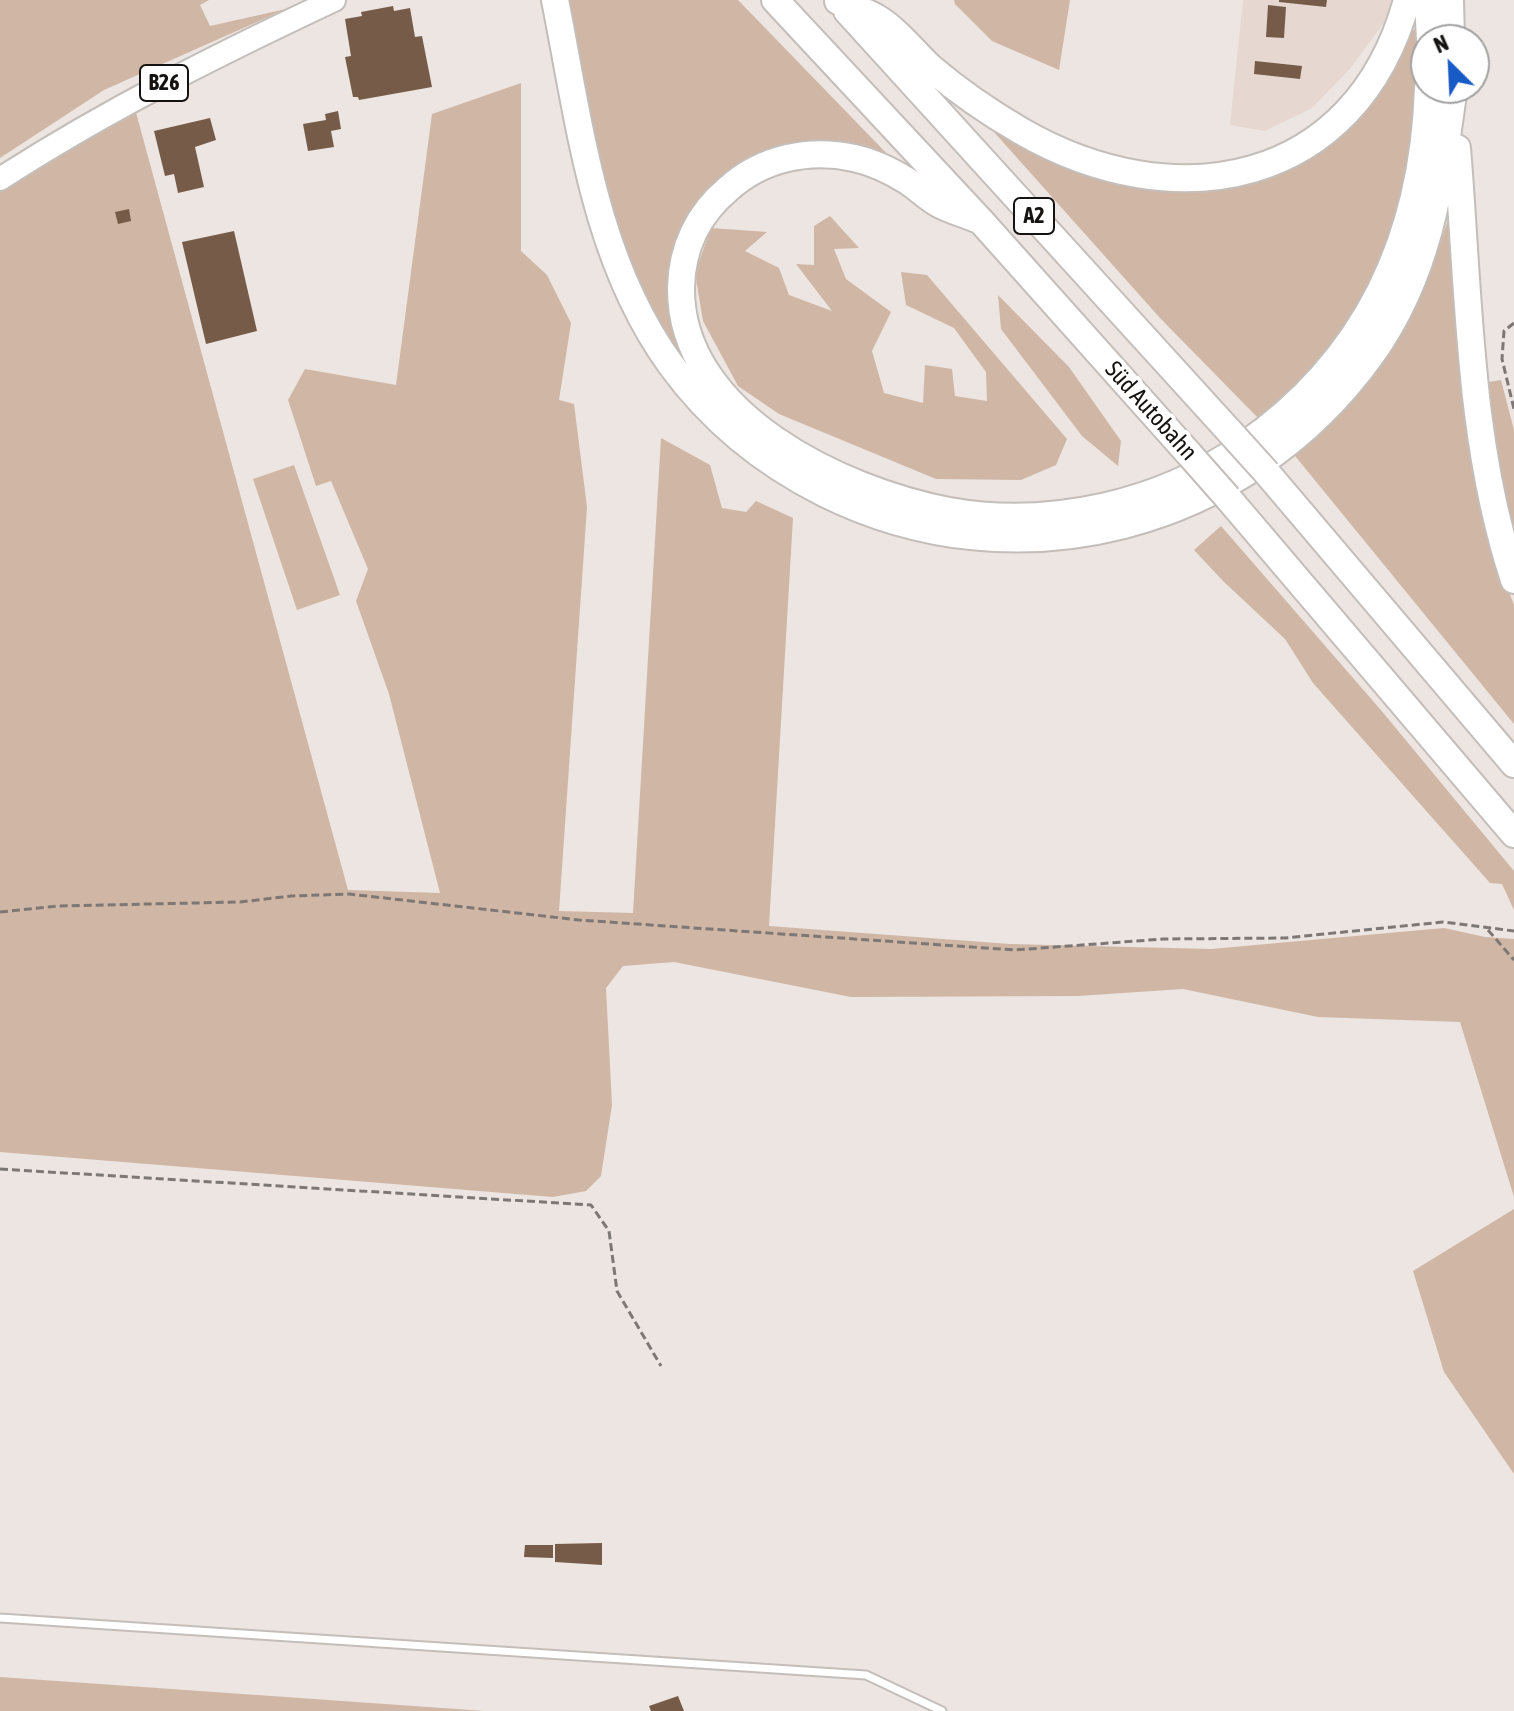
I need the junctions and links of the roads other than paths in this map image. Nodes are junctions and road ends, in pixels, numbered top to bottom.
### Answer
1 (334, 0) edge
2 (555, 0) edge
3 (775, 0) edge
4 (1407, 0) edge
5 (1428, 0) edge
6 (1450, 0) edge
7 (838, 1) edge
8 (1429, 24) edge
9 (1451, 24) edge
10 (1440, 104) edge
11 (1443, 104) edge
12 (1445, 104) edge
13 (0, 179) edge
14 (981, 221) junction
15 (1514, 580) edge
16 (1514, 764) edge
17 (1514, 834) edge
18 (0, 1618) edge
19 (942, 1711) edge

1 - 13 main road, B26
2 - 11 highway
3 - 14 highway, Süd Autobahn / A2
4 - 7 highway
5 - 8 highway
6 - 9 highway
7 - 16 highway, Süd Autobahn / A2, bridge
10 - 14 highway
12 - 15 highway
14 - 17 highway, Süd Autobahn / A2, bridge
18 - 19 lane

